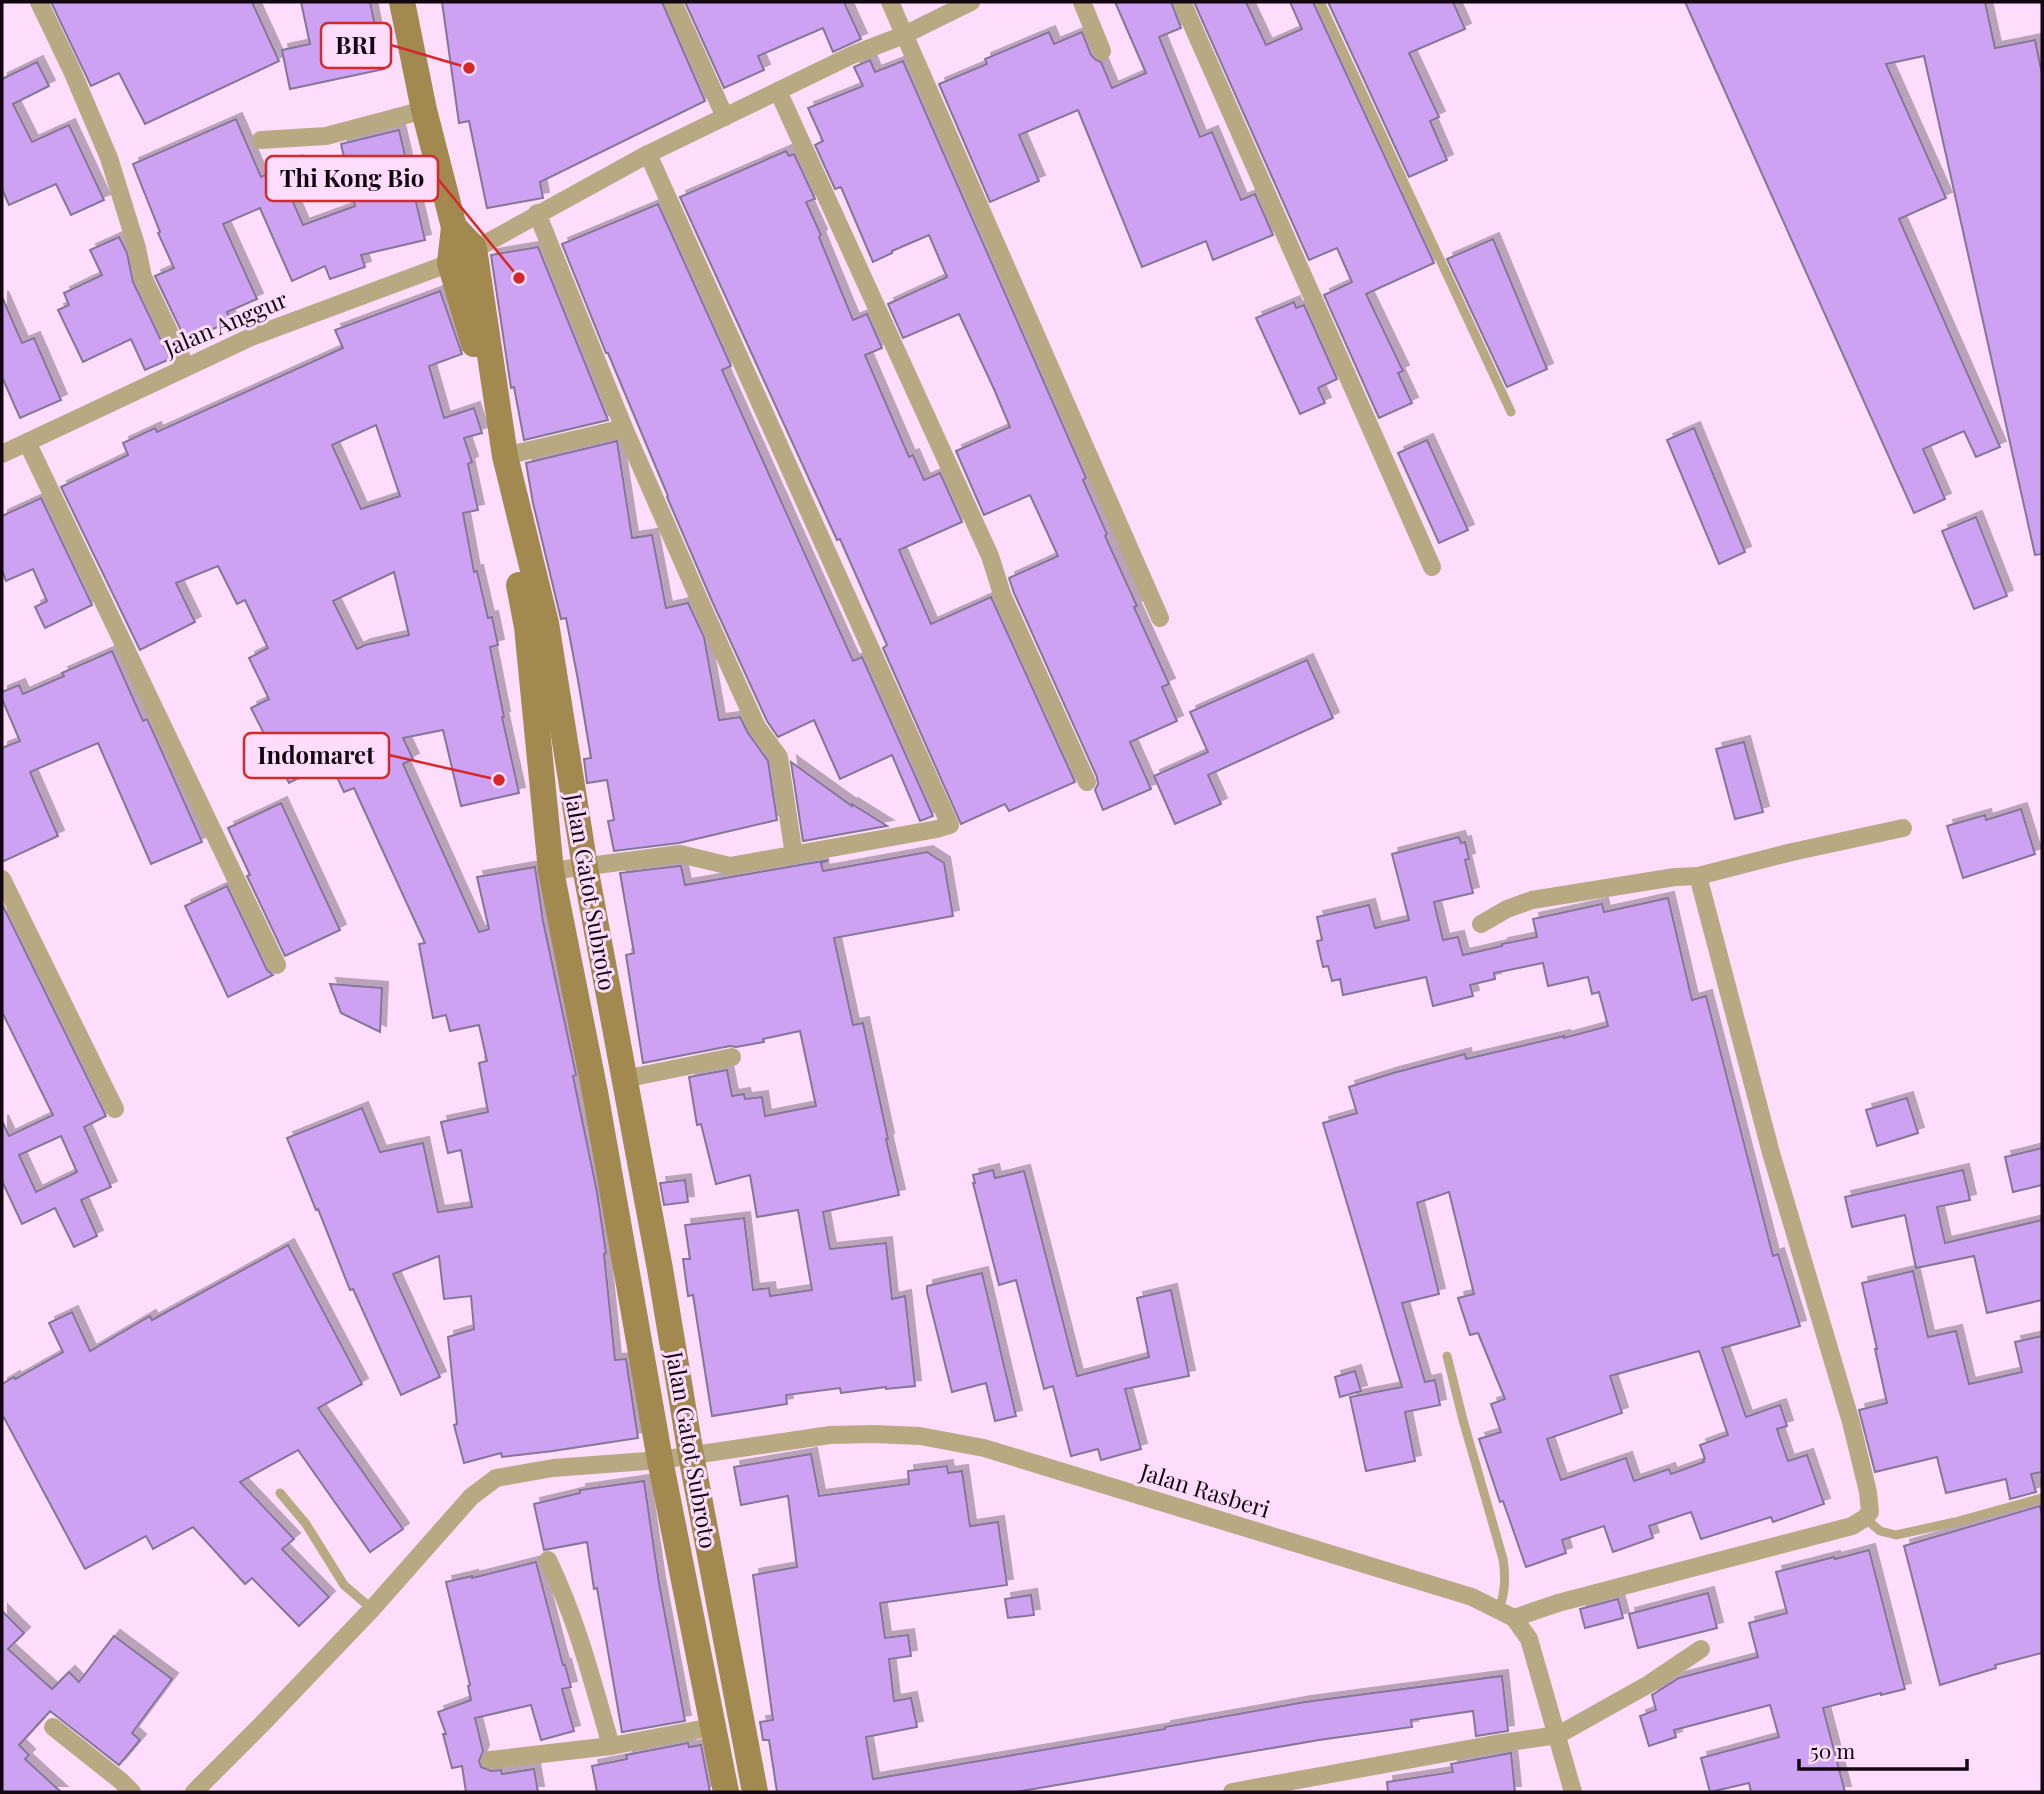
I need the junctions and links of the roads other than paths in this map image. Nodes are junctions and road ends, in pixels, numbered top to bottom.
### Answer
1 (39, 2) edge
2 (402, 2) edge
3 (673, 2) edge
4 (890, 2) edge
5 (971, 2) edge
6 (1082, 2) edge
7 (1182, 2) edge
8 (1320, 2) edge
9 (904, 35) junction
10 (1102, 51) dead end
11 (778, 91) junction
12 (424, 110) junction
13 (725, 117) junction
14 (261, 140) dead end
15 (648, 153) junction
16 (537, 213) junction
17 (454, 227) junction
18 (474, 248) junction
19 (450, 263) junction
20 (186, 367) junction
21 (1511, 412) dead end
22 (624, 428) junction
23 (27, 442) junction
24 (2, 454) edge
25 (505, 456) junction
26 (1432, 566) dead end
27 (1160, 618) dead end
28 (536, 625) junction
29 (1087, 782) dead end
30 (1903, 828) dead end
31 (794, 855) junction
32 (585, 867) junction
33 (551, 871) junction
34 (1698, 876) junction
35 (2, 879) edge
36 (1481, 923) dead end
37 (277, 965) dead end
38 (732, 1057) dead end
39 (624, 1079) junction
40 (115, 1109) dead end
41 (1447, 1356) dead end
42 (691, 1454) junction
43 (660, 1460) junction
44 (280, 1493) dead end
45 (2042, 1498) edge
46 (1866, 1518) junction
47 (548, 1560) dead end
48 (372, 1609) junction
49 (1506, 1614) junction
50 (1701, 1649) dead end
51 (53, 1727) dead end
52 (712, 1727) junction
53 (1558, 1735) junction
54 (611, 1746) junction
55 (490, 1760) dead end
56 (132, 1792) edge
57 (194, 1792) edge
58 (726, 1792) edge
59 (754, 1792) edge
60 (1232, 1792) edge
61 (1573, 1792) edge

1 - 20 street
2 - 12 main road
3 - 13 street
4 - 9 street
5 - 9 street, Jalan Anggur
6 - 10 street
7 - 26 street
8 - 21 lane
9 - 11 street, Jalan Anggur
9 - 27 street
11 - 13 street, Jalan Anggur
11 - 29 street
12 - 14 street
12 - 17 main road
13 - 15 street, Jalan Anggur
15 - 16 street, Jalan Anggur
15 - 31 street
16 - 18 street, Jalan Anggur
16 - 22 street
17 - 18 main road
17 - 19 main road
18 - 19 street, Jalan Anggur
18 - 25 main road, Jalan Gatot Subroto
19 - 20 street, Jalan Anggur
19 - 28 main road
20 - 23 street, Jalan Anggur
22 - 25 street
22 - 31 street
23 - 24 street, Jalan Anggur
23 - 37 street
25 - 28 main road, Jalan Gatot Subroto
28 - 32 main road, Jalan Gatot Subroto
28 - 33 main road
30 - 34 street
31 - 32 street
32 - 33 street
32 - 39 main road, Jalan Gatot Subroto
33 - 43 main road
34 - 36 street
34 - 46 street
35 - 40 street
38 - 39 street
39 - 42 main road, Jalan Gatot Subroto
41 - 49 lane
42 - 43 street, Jalan Rasberi
42 - 49 street, Jalan Rasberi
42 - 59 main road, Jalan Gatot Subroto
43 - 48 street, Jalan Rasberi
43 - 52 main road
44 - 48 lane
45 - 46 lane
46 - 49 street
47 - 54 street
48 - 57 street, Jalan Rasberi
49 - 53 street
50 - 53 street
51 - 56 street
52 - 54 street
52 - 58 main road
53 - 60 street
53 - 61 street
54 - 55 street

